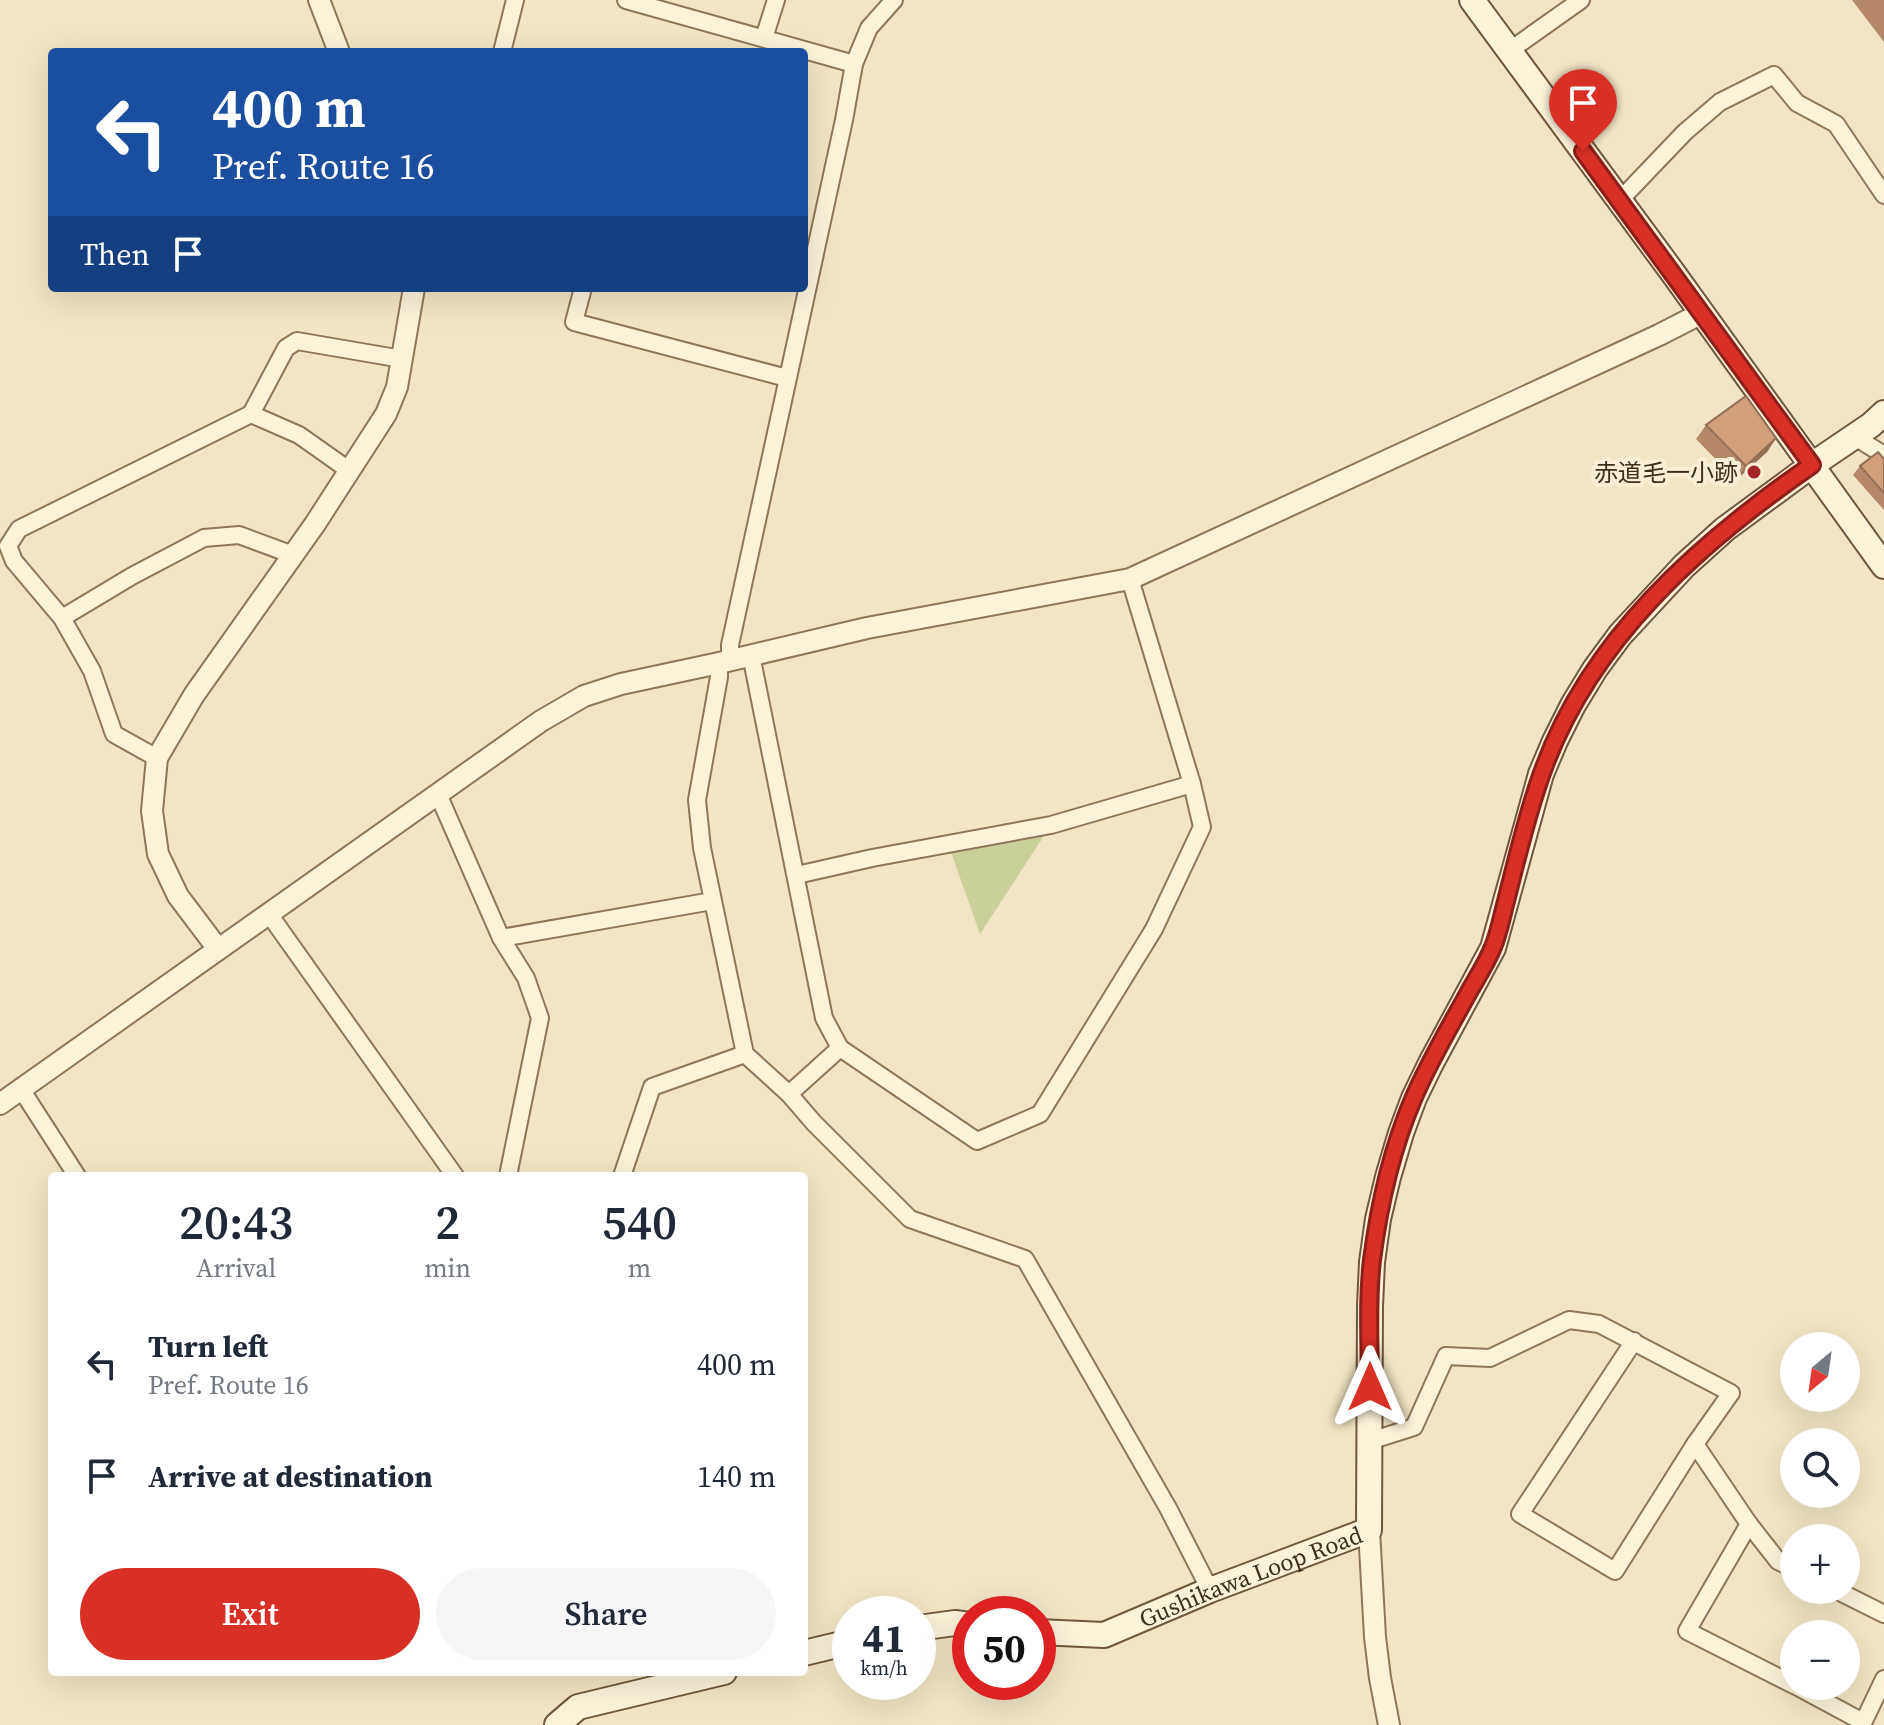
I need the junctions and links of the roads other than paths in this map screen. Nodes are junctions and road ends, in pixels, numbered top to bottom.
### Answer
1 (319, 0) edge
2 (515, 0) edge
3 (626, 0) edge
4 (776, 0) edge
5 (894, 0) edge
6 (1472, 0) edge
7 (1581, 0) edge
8 (764, 38) junction
9 (337, 48) edge
10 (503, 48) edge
11 (799, 48) edge
12 (808, 51) edge
13 (1509, 51) junction
14 (854, 64) junction
15 (1884, 195) edge
16 (1620, 200) junction
17 (808, 283) edge
18 (413, 292) edge
19 (582, 292) edge
20 (806, 292) edge
21 (1702, 313) junction
22 (402, 359) junction
23 (787, 378) junction
24 (1884, 413) edge
25 (251, 414) junction
26 (1855, 437) junction
27 (1884, 455) edge
28 (1812, 465) junction
29 (350, 471) junction
30 (293, 555) junction
31 (1884, 566) edge
32 (1130, 579) junction
33 (62, 618) junction
34 (751, 655) junction
35 (725, 662) junction
36 (157, 758) junction
37 (1192, 784) junction
38 (438, 794) junction
39 (797, 875) junction
40 (712, 901) junction
41 (269, 914) junction
42 (501, 938) junction
43 (218, 949) junction
44 (840, 1048) junction
45 (745, 1054) junction
46 (21, 1089) junction
47 (789, 1094) junction
48 (0, 1104) edge
49 (74, 1172) edge
50 (452, 1172) edge
51 (509, 1172) edge
52 (623, 1172) edge
53 (1634, 1341) junction
54 (1370, 1441) junction
55 (1695, 1444) junction
56 (1749, 1524) junction
57 (1369, 1530) junction
58 (1780, 1562) edge
59 (1210, 1590) junction
60 (1860, 1602) edge
61 (1884, 1614) edge
62 (1056, 1633) edge
63 (832, 1646) edge
64 (808, 1652) edge
65 (707, 1676) edge
66 (1780, 1678) edge
67 (1884, 1679) edge
68 (1821, 1700) edge
69 (1862, 1723) edge
70 (557, 1725) edge
71 (1389, 1725) edge

1 - 9 street
2 - 10 street
3 - 8 street
4 - 8 street
5 - 14 street
6 - 13 main road
7 - 13 street
8 - 11 street
12 - 14 street
13 - 16 main road
14 - 17 street
15 - 16 street
16 - 21 main road
18 - 22 street
19 - 23 street
20 - 23 street
21 - 28 main road
21 - 32 street
22 - 25 street
22 - 29 street
23 - 35 street
24 - 26 main road, Gushikawa Loop Road
25 - 29 street
25 - 33 street
26 - 27 street
26 - 28 main road, Gushikawa Loop Road
28 - 31 main road
28 - 54 main road, Gushikawa Loop Road
29 - 30 street
30 - 33 street
30 - 36 street
32 - 34 street
32 - 37 street
33 - 36 street
34 - 35 street
34 - 39 street
35 - 38 street
35 - 40 street
36 - 43 street
37 - 39 street
37 - 44 street
38 - 41 street
38 - 42 street
39 - 44 street
40 - 42 street
40 - 45 street
41 - 43 street
41 - 50 street
42 - 51 street
43 - 46 street
44 - 47 street
45 - 47 street
45 - 52 street
46 - 48 street
46 - 49 street
47 - 59 street
53 - 54 street
53 - 55 street
53 - 55 street
54 - 57 main road, Gushikawa Loop Road
55 - 56 street
56 - 58 street
56 - 66 street
57 - 59 main road, Gushikawa Loop Road
57 - 71 street
59 - 62 main road, Gushikawa Loop Road
60 - 61 street
63 - 64 main road
65 - 70 main road
67 - 69 street
68 - 69 street

